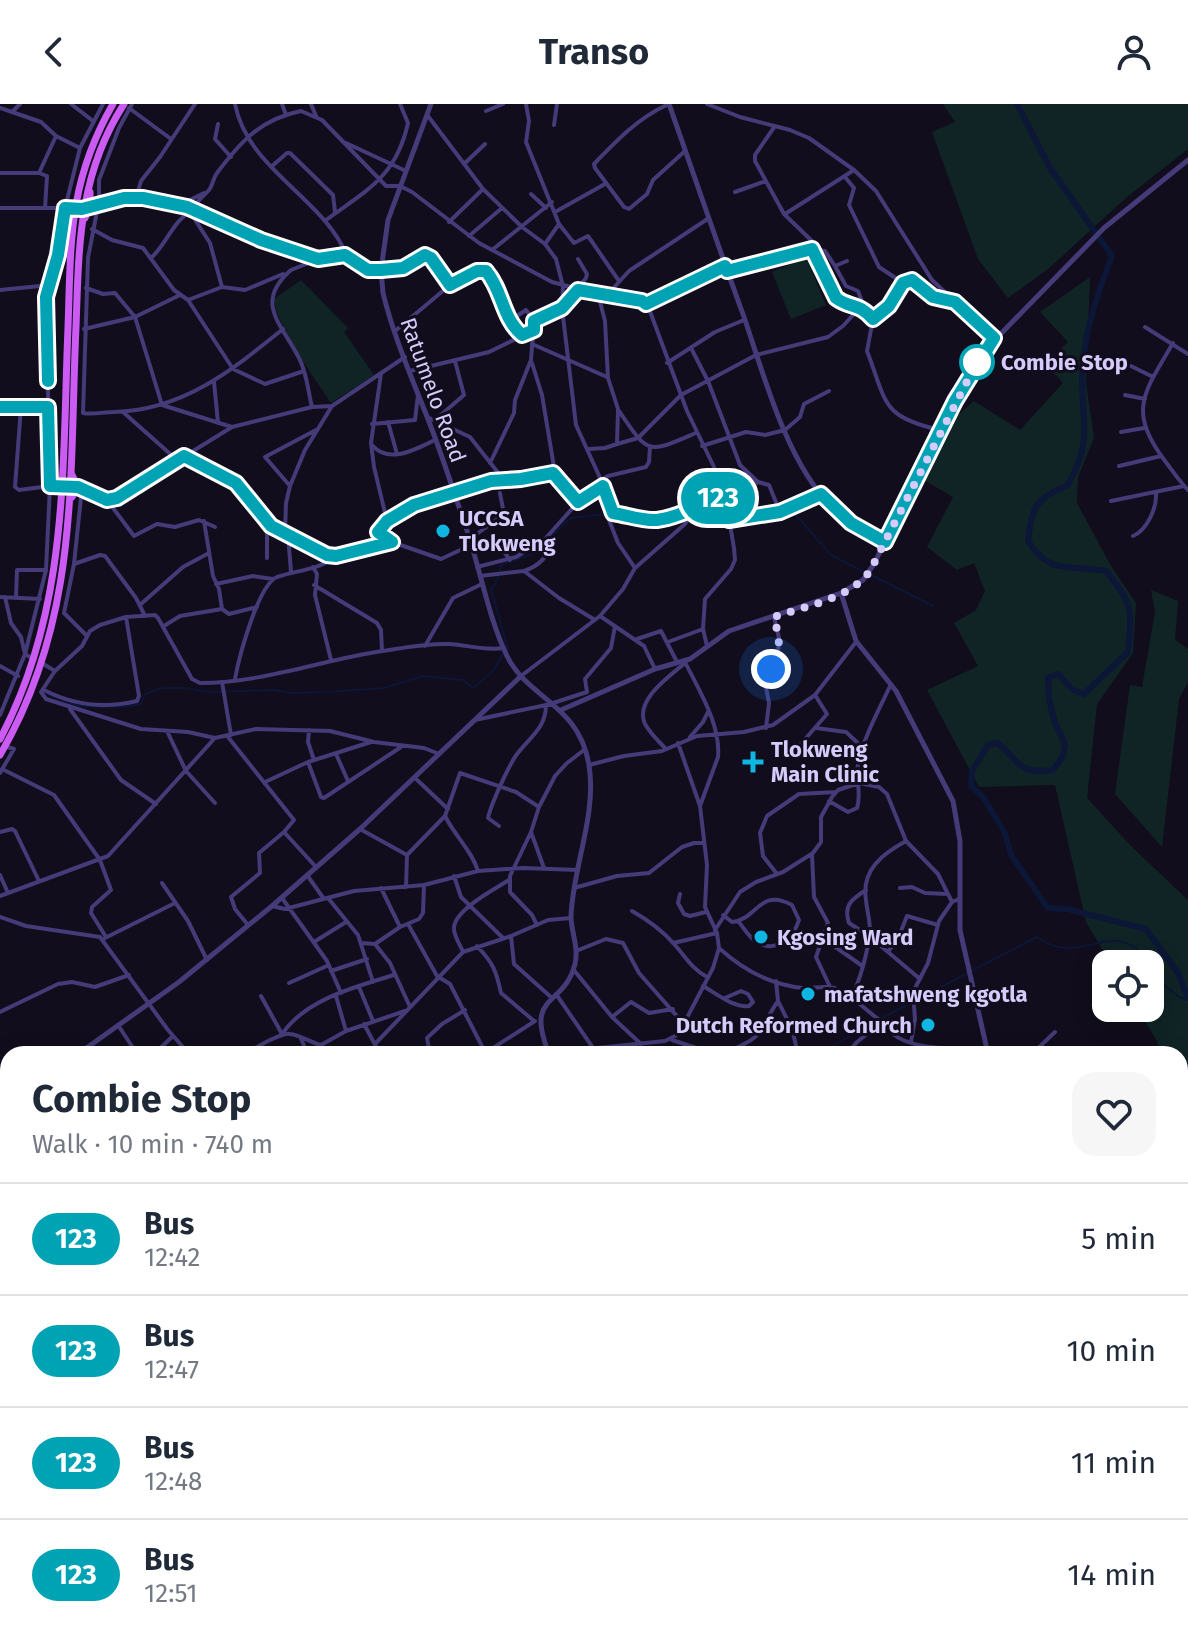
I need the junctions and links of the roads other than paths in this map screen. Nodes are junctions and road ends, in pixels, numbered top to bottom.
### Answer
1 (20, 104) edge
2 (71, 104) edge
3 (103, 104) edge
4 (113, 104) edge
5 (195, 104) edge
6 (235, 104) edge
7 (282, 104) edge
8 (311, 104) edge
9 (400, 104) edge
10 (431, 104) edge
11 (503, 104) edge
12 (526, 104) edge
13 (557, 104) edge
14 (669, 104) edge
15 (707, 104) edge
16 (129, 105) edge
17 (0, 108) edge
18 (303, 111) junction
19 (486, 111) dead end
20 (12, 112) junction
21 (426, 114) junction
22 (286, 115) junction
23 (316, 116) junction
24 (93, 121) junction
25 (218, 124) dead end
26 (554, 125) dead end
27 (775, 126) junction
28 (249, 135) junction
29 (56, 136) junction
30 (171, 139) junction
31 (344, 141) junction
32 (485, 144) dead end
33 (80, 148) junction
34 (685, 151) junction
35 (231, 157) junction
36 (1187, 162) edge
37 (464, 164) junction
38 (393, 165) junction
39 (271, 167) junction
40 (854, 170) junction
41 (406, 171) junction
42 (0, 173) edge
43 (39, 173) junction
44 (845, 177) junction
45 (379, 181) junction
46 (766, 181) junction
47 (605, 184) junction
48 (400, 186) junction
49 (483, 189) junction
50 (206, 192) junction
51 (735, 192) dead end
52 (531, 194) dead end
53 (136, 198) junction
54 (552, 202) junction
55 (180, 205) junction
56 (82, 207) junction
57 (0, 208) edge
58 (45, 208) junction
59 (502, 208) junction
60 (546, 208) junction
61 (192, 210) junction
62 (335, 213) junction
63 (554, 213) junction
64 (784, 214) junction
65 (709, 218) junction
66 (326, 220) junction
67 (449, 222) junction
68 (559, 224) junction
69 (522, 227) junction
70 (92, 229) junction
71 (469, 236) junction
72 (545, 244) junction
73 (812, 249) junction
74 (492, 250) junction
75 (347, 256) junction
76 (151, 258) junction
77 (318, 259) junction
78 (578, 259) dead end
79 (847, 261) dead end
80 (835, 266) junction
81 (726, 268) junction
82 (291, 270) junction
83 (381, 270) junction
84 (619, 281) junction
85 (903, 283) junction
86 (50, 285) junction
87 (450, 285) junction
88 (563, 286) junction
89 (222, 287) junction
90 (86, 288) junction
91 (0, 290) edge
92 (578, 290) junction
93 (598, 294) junction
94 (180, 295) junction
95 (607, 295) junction
96 (188, 300) junction
97 (955, 302) junction
98 (646, 304) junction
99 (562, 308) junction
100 (862, 308) junction
101 (135, 317) junction
102 (514, 318) dead end
103 (873, 319) junction
104 (744, 320) junction
105 (534, 321) junction
106 (1145, 327) dead end
107 (84, 329) junction
108 (283, 329) junction
109 (534, 330) junction
110 (395, 331) junction
111 (522, 335) junction
112 (994, 338) junction
113 (533, 342) junction
114 (1173, 343) junction
115 (691, 348) junction
116 (1188, 354) edge
117 (756, 355) junction
118 (405, 357) junction
119 (531, 360) junction
120 (455, 361) junction
121 (569, 361) junction
122 (667, 363) junction
123 (1131, 366) dead end
124 (233, 369) junction
125 (304, 371) junction
126 (410, 371) junction
127 (381, 372) junction
128 (1153, 377) junction
129 (608, 378) junction
130 (708, 381) junction
131 (214, 382) junction
132 (829, 391) dead end
133 (418, 395) junction
134 (681, 395) junction
135 (1125, 395) dead end
136 (1145, 399) junction
137 (162, 405) junction
138 (332, 406) junction
139 (0, 407) edge
140 (21, 407) junction
141 (48, 407) junction
142 (312, 407) junction
143 (141, 409) junction
144 (618, 409) junction
145 (123, 412) junction
146 (427, 417) junction
147 (434, 421) junction
148 (132, 422) junction
149 (388, 422) junction
150 (218, 423) junction
151 (372, 424) junction
152 (232, 427) junction
153 (1144, 428) junction
154 (316, 430) junction
155 (785, 430) junction
156 (940, 430) junction
157 (1121, 432) dead end
158 (696, 433) junction
159 (638, 438) junction
160 (729, 438) junction
161 (435, 440) junction
162 (371, 443) junction
163 (617, 444) junction
164 (702, 446) junction
165 (650, 447) junction
166 (589, 449) junction
167 (397, 454) junction
168 (184, 456) junction
169 (1161, 456) junction
170 (177, 460) junction
171 (490, 463) junction
172 (1119, 466) dead end
173 (555, 473) junction
174 (503, 479) junction
175 (758, 482) junction
176 (602, 483) junction
177 (50, 486) junction
178 (290, 486) junction
179 (73, 488) junction
180 (1186, 488) edge
181 (454, 492) junction
182 (500, 493) dead end
183 (1156, 493) junction
184 (821, 494) junction
185 (723, 496) junction
186 (107, 500) junction
187 (1111, 501) dead end
188 (578, 502) junction
189 (727, 507) junction
190 (693, 510) junction
191 (779, 510) junction
192 (609, 520) dead end
193 (729, 520) junction
194 (204, 521) junction
195 (387, 521) junction
196 (267, 523) junction
197 (215, 527) dead end
198 (286, 534) junction
199 (1133, 536) dead end
200 (545, 539) junction
201 (392, 542) junction
202 (471, 542) junction
203 (885, 542) junction
204 (209, 553) junction
205 (336, 556) junction
206 (267, 558) dead end
207 (510, 560) junction
208 (74, 564) junction
209 (313, 567) junction
210 (477, 567) junction
211 (536, 567) junction
212 (635, 568) junction
213 (46, 570) junction
214 (524, 571) junction
215 (292, 573) junction
216 (480, 576) junction
217 (534, 578) junction
218 (273, 579) junction
219 (216, 584) junction
220 (482, 584) junction
221 (314, 585) junction
222 (841, 593) junction
223 (2, 597) edge
224 (16, 598) junction
225 (40, 599) junction
226 (140, 605) junction
227 (257, 607) junction
228 (222, 609) junction
229 (145, 616) junction
230 (126, 617) junction
231 (774, 617) junction
232 (598, 618) junction
233 (164, 626) junction
234 (615, 626) junction
235 (703, 629) junction
236 (86, 635) junction
237 (637, 639) junction
238 (856, 641) junction
239 (668, 642) junction
240 (425, 646) junction
241 (707, 646) junction
242 (504, 648) junction
243 (382, 651) junction
244 (25, 654) junction
245 (331, 660) junction
246 (38, 661) junction
247 (682, 662) junction
248 (0, 666) edge
249 (655, 669) junction
250 (55, 671) junction
251 (18, 676) junction
252 (521, 676) junction
253 (235, 679) junction
254 (222, 682) junction
255 (891, 684) junction
256 (43, 690) junction
257 (815, 695) junction
258 (91, 704) junction
259 (572, 705) junction
260 (554, 706) junction
261 (69, 707) junction
262 (90, 712) junction
263 (708, 712) junction
264 (0, 715) edge
265 (475, 720) junction
266 (569, 720) junction
267 (766, 728) junction
268 (816, 728) junction
269 (309, 730) junction
270 (167, 731) junction
271 (717, 734) junction
272 (230, 736) junction
273 (690, 737) junction
274 (215, 738) junction
275 (3, 742) edge
276 (374, 742) junction
277 (678, 743) junction
278 (402, 746) junction
279 (861, 746) junction
280 (666, 749) junction
281 (584, 750) junction
282 (793, 753) dead end
283 (336, 754) junction
284 (439, 754) junction
285 (0, 755) edge
286 (311, 761) junction
287 (589, 765) junction
288 (1, 771) edge
289 (186, 771) junction
290 (415, 778) junction
291 (348, 781) junction
292 (265, 782) junction
293 (859, 783) junction
294 (502, 787) junction
295 (836, 792) junction
296 (829, 801) junction
297 (215, 803) dead end
298 (156, 804) junction
299 (700, 806) junction
300 (539, 807) junction
301 (448, 809) junction
302 (445, 816) junction
303 (499, 826) dead end
304 (360, 829) junction
305 (2, 830) edge
306 (284, 832) junction
307 (531, 832) junction
308 (906, 841) junction
309 (705, 843) junction
310 (812, 854) junction
311 (407, 855) junction
312 (100, 860) junction
313 (316, 867) junction
314 (513, 869) junction
315 (544, 869) junction
316 (578, 870) junction
317 (478, 871) junction
318 (777, 874) junction
319 (0, 875) edge
320 (307, 875) junction
321 (454, 876) junction
322 (509, 880) junction
323 (39, 881) junction
324 (162, 883) dead end
325 (424, 885) junction
326 (406, 887) junction
327 (381, 888) junction
328 (574, 888) junction
329 (900, 888) dead end
330 (866, 890) junction
331 (8, 893) junction
332 (680, 894) dead end
333 (948, 894) junction
334 (0, 896) edge
335 (282, 898) junction
336 (326, 899) junction
337 (955, 901) junction
338 (175, 903) junction
339 (471, 905) junction
340 (272, 906) junction
341 (290, 908) junction
342 (632, 911) dead end
343 (706, 912) junction
344 (723, 915) junction
345 (0, 917) edge
346 (571, 918) junction
347 (738, 921) junction
348 (347, 922) junction
349 (408, 924) junction
350 (248, 925) junction
351 (537, 925) junction
352 (938, 925) junction
353 (400, 927) junction
354 (716, 931) junction
355 (511, 936) junction
356 (869, 936) junction
357 (104, 938) junction
358 (503, 938) junction
359 (823, 938) junction
360 (314, 942) junction
361 (361, 943) junction
362 (673, 943) junction
363 (375, 944) junction
364 (477, 946) junction
365 (719, 948) junction
366 (576, 951) junction
367 (463, 952) junction
368 (888, 952) junction
369 (367, 959) junction
370 (207, 960) junction
371 (861, 965) junction
372 (330, 968) junction
373 (573, 969) junction
374 (129, 975) junction
375 (394, 975) junction
376 (437, 976) junction
377 (708, 977) junction
378 (921, 980) junction
379 (776, 981) junction
380 (373, 982) junction
381 (289, 983) dead end
382 (703, 986) junction
383 (359, 987) junction
384 (830, 987) junction
385 (338, 994) junction
386 (261, 996) dead end
387 (554, 996) junction
388 (725, 998) junction
389 (851, 998) junction
390 (778, 1001) junction
391 (148, 1003) junction
392 (408, 1009) junction
393 (673, 1009) junction
394 (465, 1010) junction
395 (0, 1012) edge
396 (612, 1017) junction
397 (537, 1019) junction
398 (373, 1021) junction
399 (881, 1022) junction
400 (683, 1023) junction
401 (364, 1024) junction
402 (118, 1025) junction
403 (346, 1031) junction
404 (1055, 1032) dead end
405 (282, 1034) junction
406 (173, 1036) junction
407 (300, 1037) junction
408 (670, 1040) junction
409 (911, 1042) junction
410 (375, 1044) joint
411 (641, 1044) junction
412 (89, 1046) edge
413 (132, 1046) edge
414 (162, 1046) edge
415 (182, 1046) edge
416 (266, 1046) edge
417 (304, 1046) edge
418 (428, 1046) edge
419 (481, 1046) edge
420 (497, 1046) edge
421 (546, 1046) edge
422 (592, 1046) edge
423 (617, 1046) edge
424 (690, 1046) edge
425 (737, 1046) edge
426 (796, 1046) edge
427 (854, 1046) edge
428 (918, 1046) edge
429 (987, 1046) edge
430 (1040, 1046) edge

1 - 20 street
2 - 24 street
3 - 24 street
4 - 56 main road
5 - 30 street
6 - 28 street
7 - 22 street
8 - 18 street
8 - 23 street
9 - 38 street
10 - 21 street, Ratumelo Road
11 - 19 street
12 - 54 street
13 - 26 street
14 - 34 street
14 - 47 street
15 - 27 street
16 - 30 street
16 - 56 street
16 - 56 main road
17 - 20 street
18 - 22 street
18 - 23 street
20 - 29 street
21 - 37 street
21 - 41 street, Ratumelo Road
22 - 28 street
23 - 31 street
24 - 33 street
25 - 35 street
27 - 40 street
27 - 46 street
28 - 35 street
28 - 39 street
29 - 33 street
29 - 43 street
30 - 53 street
31 - 38 street
31 - 45 street
32 - 37 street
33 - 56 street
34 - 47 street
34 - 65 street
35 - 50 street
36 - 112 street
37 - 49 street
38 - 41 street
38 - 45 street
39 - 62 street
39 - 66 street
40 - 44 street
40 - 97 street
41 - 48 street, Ratumelo Road
42 - 43 street
43 - 58 street
44 - 64 street
44 - 85 street
45 - 48 street
45 - 62 street
46 - 51 street
46 - 64 street
47 - 63 street
48 - 67 street
48 - 83 street, Ratumelo Road
49 - 59 street
49 - 67 street
50 - 55 street
50 - 61 street
52 - 60 street
53 - 55 street
53 - 56 street
54 - 60 street
54 - 63 street
55 - 61 street
56 - 58 street
56 - 70 street
56 - 86 street
56 - 179 main road
56 - 179 main road
57 - 58 street
59 - 69 street
59 - 71 street
60 - 69 street
61 - 76 street
61 - 77 street
61 - 89 street
62 - 66 street
63 - 68 street
64 - 73 street
65 - 81 street
65 - 84 street
66 - 75 street
67 - 71 street
68 - 72 street
68 - 84 street
69 - 72 street
69 - 74 street
70 - 76 street
70 - 90 street
71 - 74 street
72 - 88 street
73 - 80 street
73 - 81 street
73 - 100 street
74 - 88 street
75 - 77 street
75 - 83 street
76 - 94 street
77 - 82 street
78 - 92 street
79 - 80 street
80 - 100 street
81 - 98 street
81 - 104 street
82 - 89 street
82 - 108 street
83 - 87 street
83 - 110 street, Ratumelo Road
84 - 95 street
85 - 97 street
85 - 103 street
86 - 91 street
86 - 141 street
87 - 110 street
87 - 111 street
88 - 92 street
88 - 99 street
89 - 96 street
90 - 101 street
90 - 107 street
92 - 93 street
92 - 99 street
93 - 95 street
93 - 129 street
94 - 96 street
94 - 101 street
95 - 98 street
96 - 124 street
97 - 112 street
98 - 122 street
99 - 105 street
99 - 121 street
100 - 103 street
100 - 117 street
101 - 107 street
101 - 137 street
102 - 105 street
103 - 156 street
104 - 115 street
104 - 117 street
105 - 109 street
106 - 114 street
107 - 145 street
108 - 124 street
108 - 125 street
109 - 111 street
109 - 113 street
110 - 118 street, Ratumelo Road
111 - 113 street
111 - 120 street
112 - 156 street
113 - 119 street
113 - 121 street
114 - 116 street
114 - 128 street
115 - 122 street
115 - 130 street
117 - 130 street
117 - 155 street
118 - 126 street, Ratumelo Road
118 - 127 street
119 - 171 street
119 - 173 street
120 - 126 street
120 - 147 street
121 - 129 street
121 - 166 street
122 - 134 street
123 - 128 street
124 - 125 street
124 - 131 street
125 - 142 street
126 - 133 street, Ratumelo Road
127 - 138 street
127 - 151 street
128 - 136 street
129 - 144 street
130 - 134 street
130 - 160 street
131 - 137 street
131 - 150 street
132 - 155 street
133 - 146 street, Ratumelo Road
133 - 149 street
134 - 158 street
134 - 159 street
135 - 136 street
136 - 153 street
137 - 143 street
137 - 150 street
138 - 142 street
138 - 154 street
139 - 140 street
140 - 141 street
140 - 177 street
141 - 177 street
142 - 152 street
143 - 145 street
143 - 148 street
144 - 159 street
144 - 163 street
145 - 148 street
146 - 147 street
146 - 161 street, Ratumelo Road
147 - 171 street
148 - 170 street
149 - 151 street
149 - 167 street
150 - 152 street
151 - 162 street
152 - 168 street
153 - 157 street
153 - 169 street
154 - 178 street
154 - 178 street
155 - 160 street
155 - 184 street
156 - 203 street
158 - 164 street
158 - 165 street
159 - 163 street
159 - 165 street
160 - 164 street
160 - 175 street
161 - 167 street
161 - 181 street, Ratumelo Road
162 - 167 street
162 - 195 street
163 - 166 street
164 - 185 street
165 - 176 street
166 - 176 street
168 - 170 street
168 - 196 street
169 - 172 street
169 - 180 street
170 - 186 street
171 - 174 street
173 - 174 street
173 - 188 street
174 - 181 street
175 - 189 street
175 - 191 street
176 - 188 street
176 - 190 street
177 - 179 street
177 - 213 street
178 - 198 street
179 - 186 street
179 - 208 street
179 - 246 main road
179 - 246 main road
180 - 183 street
181 - 195 street
181 - 202 street, Ratumelo Road
182 - 202 street
183 - 187 street
183 - 199 street
184 - 191 street
184 - 203 street
185 - 189 street
185 - 190 street
186 - 194 street
188 - 200 street
189 - 193 street
190 - 212 street
191 - 193 street
192 - 212 street
193 - 235 street
194 - 197 street
194 - 204 street
195 - 201 street
196 - 198 street
196 - 206 street
198 - 205 street
198 - 215 street
200 - 207 street
200 - 211 street
201 - 202 street
201 - 205 street
202 - 207 street
202 - 210 street, Ratumelo Road
203 - 222 street
204 - 219 street
204 - 226 street
205 - 209 street
207 - 210 street
208 - 226 street
208 - 236 street
209 - 215 street
209 - 221 street
210 - 216 street, Ratumelo Road
211 - 214 street
211 - 217 street
212 - 232 street
213 - 224 street
213 - 225 street
214 - 216 street
214 - 217 street
215 - 218 street
216 - 220 street, Ratumelo Road
217 - 232 street
218 - 219 street
218 - 227 street
219 - 228 street
220 - 240 street
220 - 242 street, Ratumelo Road
221 - 243 street
221 - 245 street
222 - 231 street
222 - 238 street
223 - 224 street
223 - 244 street
224 - 225 street
225 - 244 street
226 - 229 street
227 - 228 street
227 - 253 street
228 - 233 street
229 - 230 street
229 - 233 street
230 - 236 street
230 - 258 street
231 - 241 street
231 - 267 street
232 - 234 street
232 - 252 street
233 - 254 street
234 - 237 street
234 - 260 street
235 - 239 street
235 - 241 street
236 - 250 street
237 - 239 street
237 - 249 street
238 - 255 street
238 - 257 street
239 - 247 street
240 - 242 street
240 - 243 street
241 - 247 street
242 - 252 street, Ratumelo Road
243 - 245 street
244 - 246 street
244 - 251 street
245 - 253 street
246 - 250 street
246 - 275 main road
247 - 249 street
247 - 263 street
247 - 280 street
248 - 251 street
249 - 259 street
250 - 256 street
251 - 264 street
252 - 260 street, Ratumelo Road
252 - 265 street
253 - 254 street
254 - 272 street
255 - 279 street
255 - 337 street
256 - 258 street
256 - 261 street
257 - 267 street
257 - 268 street
258 - 262 street
259 - 260 street
259 - 266 street
260 - 265 street
260 - 266 street, Ratumelo Road
260 - 294 street
261 - 262 street
261 - 298 street
262 - 270 street
263 - 271 street
263 - 273 street
265 - 284 street
266 - 281 street, Ratumelo Road
267 - 271 street
268 - 279 street
268 - 282 street
269 - 272 street
269 - 276 street
269 - 286 street
270 - 274 street
270 - 289 street
271 - 273 street
271 - 299 street
272 - 274 street
272 - 292 street
273 - 277 street
274 - 289 street
275 - 285 main road
275 - 288 street
276 - 278 street
276 - 283 street
277 - 280 street
277 - 299 street
278 - 284 street
278 - 291 street
279 - 293 street
280 - 287 street
281 - 287 street, Ratumelo Road
281 - 300 street
283 - 286 street
283 - 291 street
284 - 290 street
286 - 291 street
286 - 292 street
287 - 316 street, Ratumelo Road
288 - 312 street
289 - 297 street
289 - 298 street
290 - 301 street
290 - 304 street
292 - 306 street
293 - 295 street
293 - 296 street
293 - 308 street
294 - 300 street
294 - 301 street
294 - 303 street
295 - 296 street
295 - 318 street
296 - 310 street
298 - 312 street
299 - 309 street
300 - 307 street
301 - 302 street
302 - 311 street
302 - 317 street
304 - 311 street
304 - 313 street
305 - 323 street
306 - 313 street
306 - 350 street
307 - 314 street
307 - 315 street
308 - 330 street
308 - 333 street
309 - 328 street
309 - 343 street
310 - 318 street
310 - 359 street
311 - 326 street
312 - 323 street
312 - 357 street
313 - 320 street
314 - 315 street
314 - 317 street
314 - 322 street
315 - 316 street
316 - 328 street, Ratumelo Road
317 - 321 street
318 - 344 street
319 - 331 street
320 - 335 street
320 - 336 street
321 - 325 street
321 - 339 street
322 - 339 street
322 - 351 street
323 - 331 street
324 - 338 street
325 - 326 street
325 - 349 street
326 - 327 street
327 - 336 street
327 - 353 street
328 - 346 street, Ratumelo Road
329 - 333 street
330 - 356 street
330 - 356 street
331 - 334 street
332 - 343 street
333 - 337 street
335 - 340 street
335 - 341 street
336 - 341 street
336 - 348 street
337 - 352 street
337 - 429 street
338 - 357 street
338 - 370 street
339 - 358 street
339 - 367 street
340 - 341 street
340 - 350 street
341 - 360 street
342 - 362 street
343 - 354 street
344 - 347 street
344 - 354 street
345 - 357 street
346 - 351 street
346 - 366 street, Ratumelo Road
347 - 347 street
348 - 360 street
348 - 361 street
349 - 353 street
349 - 376 street
350 - 370 street
351 - 355 street
352 - 368 street
352 - 378 street
353 - 363 street
354 - 362 street
354 - 365 street
355 - 358 street
355 - 387 street
356 - 368 street
356 - 371 street
357 - 374 street
358 - 364 street
359 - 371 street
359 - 384 street
360 - 372 street
361 - 363 street
361 - 369 street
362 - 377 street
363 - 375 street
364 - 367 street
364 - 397 street
365 - 377 street
365 - 379 street
366 - 373 street, Ratumelo Road
366 - 393 street
367 - 376 street
368 - 378 street
369 - 372 street
369 - 380 street
370 - 391 street
371 - 389 street
372 - 381 street
372 - 385 street
373 - 387 street
373 - 396 street
374 - 391 street
374 - 395 street
375 - 380 street
375 - 392 street
376 - 392 street
376 - 394 street
377 - 382 street
378 - 409 street
379 - 384 street
379 - 390 street
380 - 383 street
382 - 388 street
382 - 400 street
383 - 385 street
383 - 398 street
384 - 389 street
385 - 403 street
385 - 405 street
386 - 405 street
387 - 397 street
387 - 422 street
388 - 388 street
389 - 399 street
390 - 425 street
390 - 426 street
391 - 402 street
391 - 406 street
392 - 398 street
392 - 410 street
393 - 396 street
393 - 400 street
394 - 418 street
394 - 419 street
396 - 411 street
397 - 420 street
397 - 421 street
398 - 401 street
399 - 409 street
399 - 427 street
400 - 408 street
401 - 403 street
401 - 410 street
402 - 412 street
402 - 413 street
403 - 407 street
404 - 430 street
405 - 407 street
405 - 416 street
406 - 414 street
406 - 415 street
407 - 417 street
408 - 411 street
408 - 424 street
409 - 428 street
411 - 423 street

